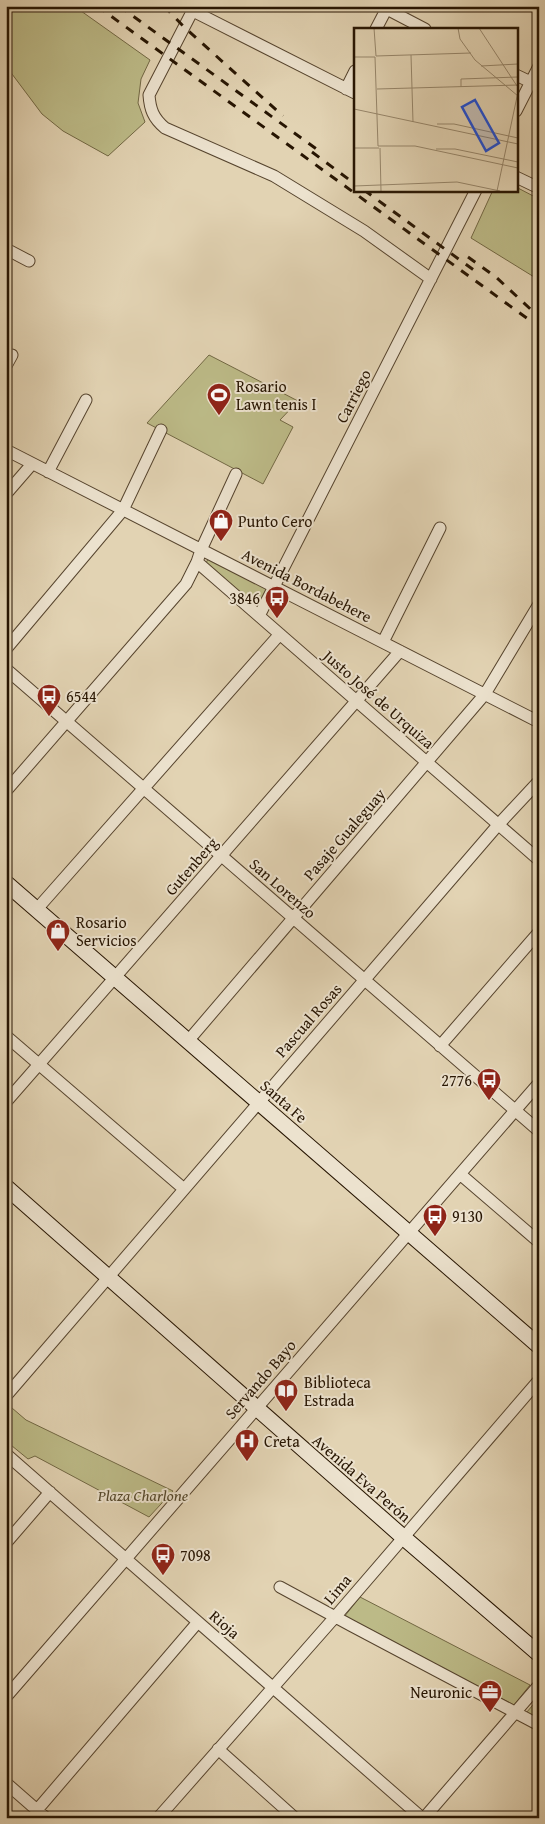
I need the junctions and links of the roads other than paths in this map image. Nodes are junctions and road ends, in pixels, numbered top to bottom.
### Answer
1 (385, 7) edge
2 (194, 8) edge
3 (376, 28) edge
4 (423, 28) edge
5 (539, 66) edge
6 (354, 75) edge
7 (518, 75) edge
8 (535, 84) edge
9 (350, 91) edge
10 (518, 108) edge
11 (518, 178) edge
12 (539, 188) edge
13 (476, 191) edge
14 (6, 250) edge
15 (29, 261) dead end
16 (432, 279) junction
17 (86, 400) dead end
18 (161, 430) dead end
19 (6, 450) edge
20 (32, 464) junction
21 (48, 472) junction
22 (236, 474) dead end
23 (6, 494) edge
24 (123, 510) junction
25 (440, 528) dead end
26 (201, 550) junction
27 (198, 562) junction
28 (274, 587) junction
29 (537, 609) edge
30 (259, 616) junction
31 (280, 634) junction
32 (383, 642) junction
33 (6, 649) edge
34 (400, 651) junction
35 (6, 669) edge
36 (485, 694) junction
37 (356, 701) junction
38 (67, 721) junction
39 (539, 722) edge
40 (427, 762) junction
41 (539, 781) edge
42 (144, 788) junction
43 (6, 791) edge
44 (498, 825) junction
45 (222, 856) junction
46 (539, 860) edge
47 (6, 883) edge
48 (36, 909) junction
49 (294, 918) junction
50 (539, 932) edge
51 (115, 978) junction
52 (365, 980) junction
53 (6, 1036) edge
54 (188, 1041) junction
55 (440, 1046) junction
56 (39, 1065) junction
57 (539, 1083) edge
58 (6, 1102) edge
59 (259, 1102) junction
60 (515, 1110) junction
61 (539, 1131) edge
62 (460, 1174) junction
63 (6, 1187) edge
64 (184, 1189) junction
65 (409, 1233) junction
66 (539, 1242) edge
67 (108, 1278) junction
68 (539, 1346) edge
69 (539, 1380) edge
70 (6, 1396) edge
71 (257, 1408) junction
72 (6, 1454) edge
73 (50, 1492) junction
74 (403, 1537) junction
75 (6, 1543) edge
76 (126, 1559) junction
77 (280, 1587) dead end
78 (335, 1617) junction
79 (198, 1622) junction
80 (539, 1654) edge
81 (539, 1685) edge
82 (272, 1687) junction
83 (6, 1697) edge
84 (515, 1712) junction
85 (539, 1725) edge
86 (218, 1749) junction
87 (6, 1783) edge
88 (41, 1814) edge
89 (166, 1815) edge
90 (296, 1818) edge
91 (423, 1818) edge

1 - 3 street
1 - 4 street
2 - 9 street
2 - 16 street
5 - 8 street
6 - 9 street
7 - 8 street
8 - 10 street
11 - 12 street
13 - 16 street, Carriego
14 - 15 street
16 - 28 street, Carriego
17 - 21 street
18 - 24 street
19 - 20 street, Avenida Bordabehere
20 - 21 street, Avenida Bordabehere
20 - 23 street
21 - 24 street, Avenida Bordabehere
22 - 26 street
24 - 26 street, Avenida Bordabehere
24 - 33 street
25 - 32 street
26 - 27 street
26 - 28 street, Avenida Bordabehere
27 - 30 street, Justo José de Urquiza
27 - 38 street
28 - 30 street, Carriego
28 - 32 street, Avenida Bordabehere
29 - 36 street, Pasaje Gualeguay
30 - 31 street, Justo José de Urquiza
31 - 37 street, Justo José de Urquiza
31 - 42 street
32 - 34 street, Avenida Bordabehere
34 - 36 street, Avenida Bordabehere
34 - 37 street, Gutenberg
35 - 38 street, San Lorenzo
36 - 39 street, Avenida Bordabehere
36 - 40 street, Pasaje Gualeguay
37 - 40 street, Justo José de Urquiza
37 - 45 street, Gutenberg
38 - 42 street, San Lorenzo
38 - 43 street
40 - 44 street, Justo José de Urquiza
40 - 49 street, Pasaje Gualeguay
41 - 44 street, Pascual Rosas
42 - 45 street, San Lorenzo
42 - 48 street
44 - 46 street, Justo José de Urquiza
44 - 52 street, Pascual Rosas
45 - 49 street, San Lorenzo
45 - 51 street, Gutenberg
47 - 48 main road, Santa Fe
48 - 51 main road, Santa Fe
49 - 52 street, San Lorenzo
49 - 54 street, Pasaje Gualeguay
50 - 55 street
51 - 54 main road, Santa Fe
51 - 56 street, Gutenberg
52 - 55 street, San Lorenzo
52 - 59 street, Pascual Rosas
53 - 56 street
54 - 59 main road, Santa Fe
55 - 60 street, San Lorenzo
56 - 58 street, Gutenberg
56 - 64 street
57 - 60 street, Servando Bayo
59 - 64 street, Pascual Rosas
59 - 65 main road, Santa Fe
60 - 61 street, San Lorenzo
60 - 62 street, Servando Bayo
62 - 65 street, Servando Bayo
62 - 66 street
63 - 67 main road, Avenida Eva Perón
64 - 67 street, Pascual Rosas
65 - 68 main road, Santa Fe
65 - 71 street, Servando Bayo
67 - 70 street, Pascual Rosas
67 - 71 main road, Avenida Eva Perón
69 - 74 street, Lima
71 - 74 main road, Avenida Eva Perón
71 - 76 street, Servando Bayo
72 - 73 street, Rioja
73 - 75 street
73 - 76 street, Rioja
74 - 78 street, Lima
74 - 80 main road, Avenida Eva Perón
76 - 79 street, Rioja
76 - 83 street, Servando Bayo
77 - 78 street
78 - 82 street, Lima
78 - 84 street
79 - 82 street, Rioja
79 - 88 street
81 - 84 street
82 - 86 street, Lima
82 - 91 street, Rioja
84 - 85 street
84 - 91 street
86 - 89 street, Lima
86 - 90 street
87 - 88 street

